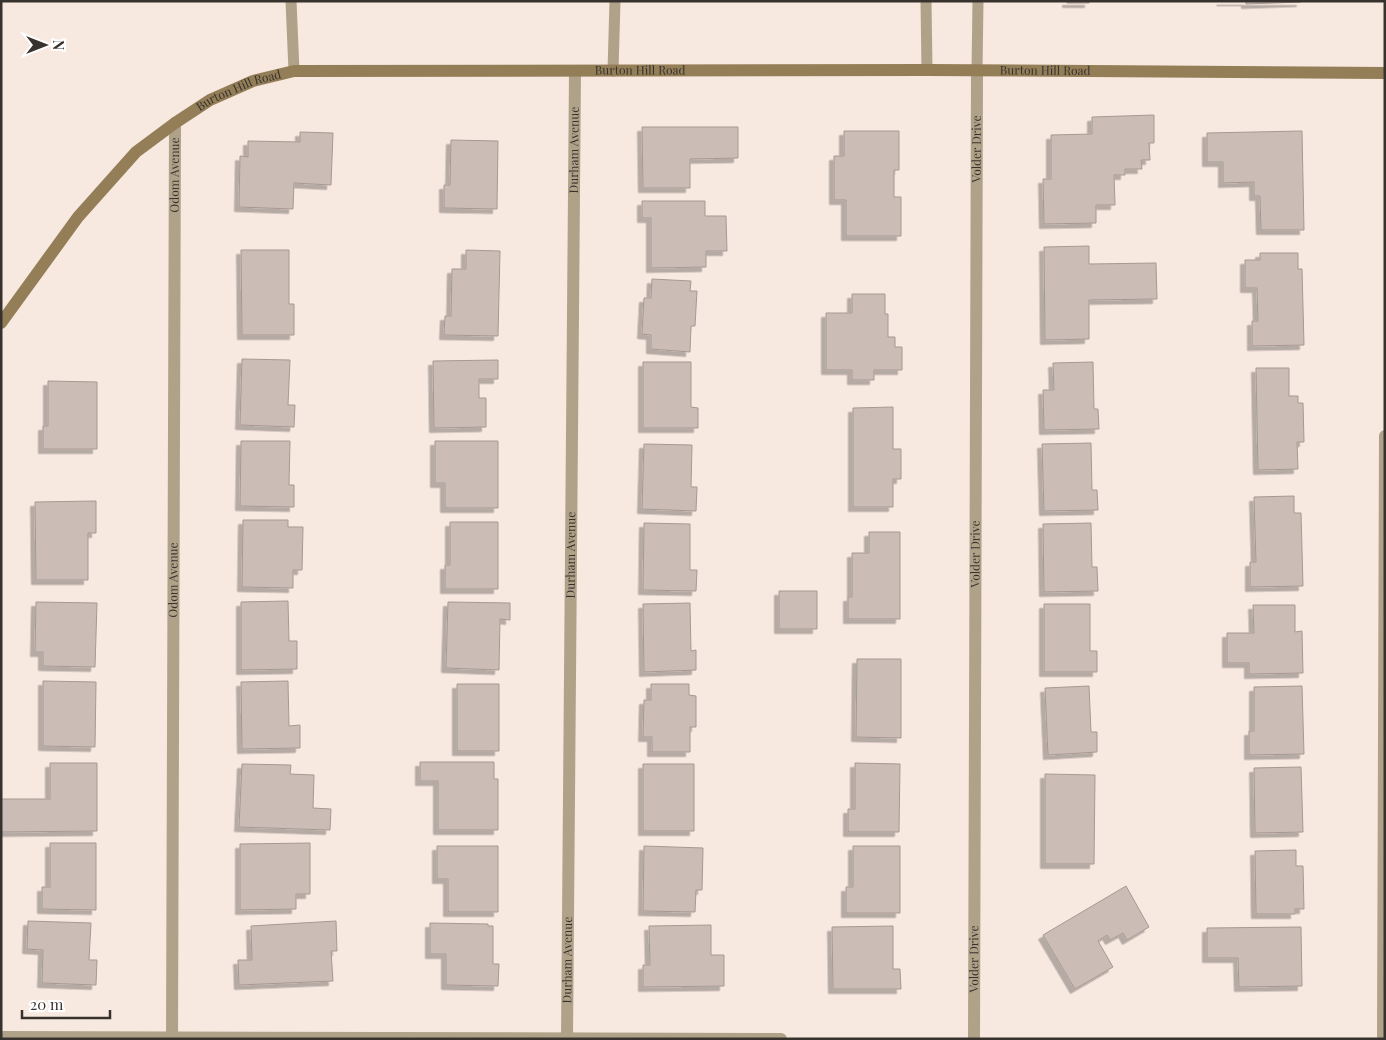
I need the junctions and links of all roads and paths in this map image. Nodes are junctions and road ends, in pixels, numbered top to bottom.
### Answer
1 (291, 1) edge
2 (615, 1) edge
3 (926, 1) edge
4 (978, 1) edge
5 (926, 70) junction
6 (977, 70) junction
7 (294, 71) junction
8 (575, 71) junction
9 (613, 71) junction
10 (1385, 73) edge
11 (175, 123) junction
12 (1, 323) edge
13 (1385, 436) edge
14 (1, 1037) edge
15 (172, 1038) edge
16 (567, 1039) edge
17 (781, 1039) edge
18 (974, 1039) edge
19 (1383, 1039) edge

1 - 7 lane
2 - 9 lane
3 - 5 lane
4 - 6 lane
5 - 6 street, Burton Hill Road
5 - 9 street, Burton Hill Road
6 - 10 street, Burton Hill Road
6 - 18 street, Volder Drive
7 - 8 street, Burton Hill Road
7 - 11 street, Burton Hill Road
8 - 9 street, Burton Hill Road
8 - 16 street, Durham Avenue
11 - 12 street, Burton Hill Road
11 - 15 street, Odom Avenue
13 - 19 street
14 - 15 street
15 - 16 street
16 - 17 street

